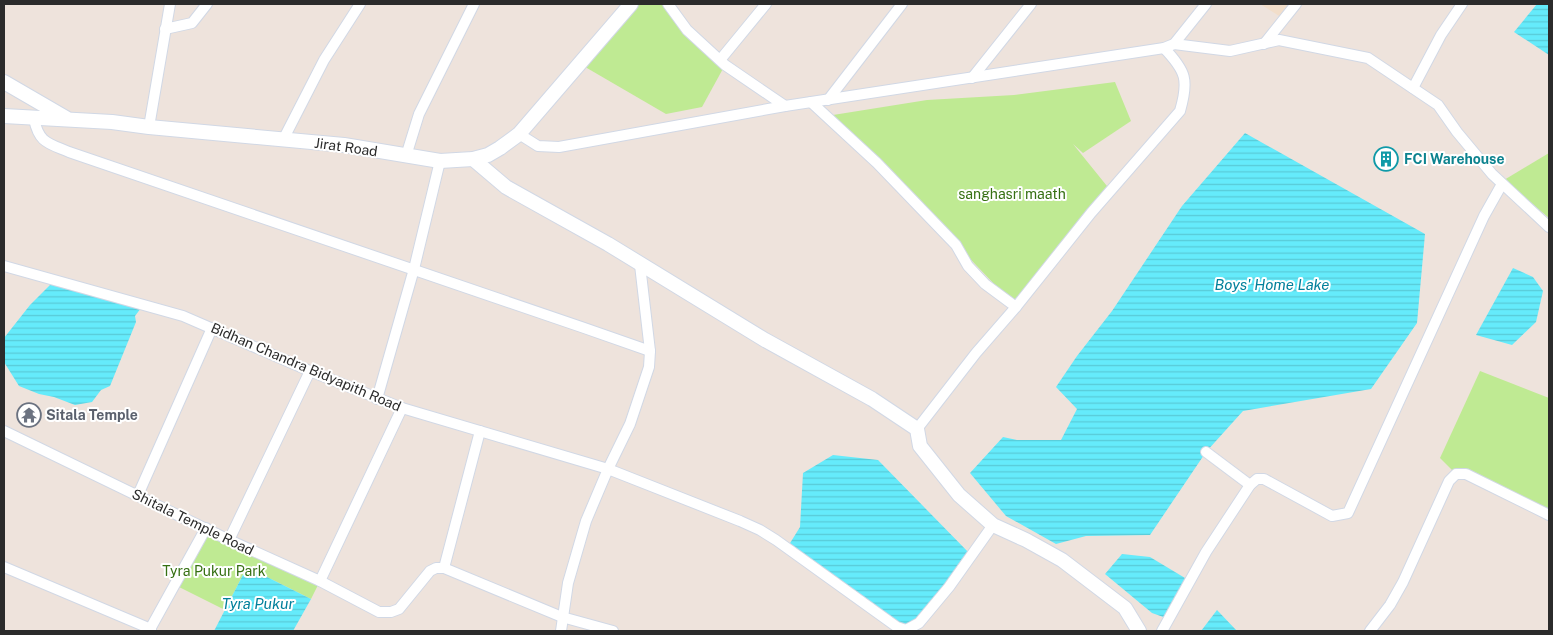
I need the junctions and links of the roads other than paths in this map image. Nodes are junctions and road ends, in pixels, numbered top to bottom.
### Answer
1 (170, 4) edge
2 (207, 4) edge
3 (360, 4) edge
4 (474, 4) edge
5 (631, 4) edge
6 (668, 4) edge
7 (766, 4) edge
8 (902, 4) edge
9 (1031, 4) edge
10 (1206, 4) edge
11 (1296, 4) edge
12 (1462, 4) edge
13 (166, 29) junction
14 (1264, 44) junction
15 (1169, 46) junction
16 (720, 60) junction
17 (972, 78) junction
18 (4, 82) edge
19 (1413, 88) junction
20 (828, 100) junction
21 (811, 102) junction
22 (785, 106) junction
23 (4, 116) edge
24 (34, 119) junction
25 (69, 120) junction
26 (149, 127) junction
27 (519, 134) junction
28 (283, 140) junction
29 (406, 156) junction
30 (473, 159) junction
31 (440, 161) junction
32 (1502, 184) junction
33 (1549, 227) edge
34 (640, 264) junction
35 (4, 266) edge
36 (414, 269) junction
37 (1016, 307) junction
38 (212, 328) junction
39 (650, 351) junction
40 (310, 371) junction
41 (377, 399) junction
42 (402, 408) junction
43 (917, 429) junction
44 (4, 431) edge
45 (480, 431) junction
46 (1206, 452) dead end
47 (608, 470) junction
48 (1250, 485) junction
49 (138, 496) junction
50 (1549, 514) edge
51 (994, 525) junction
52 (206, 528) junction
53 (229, 540) junction
54 (4, 567) edge
55 (444, 568) junction
56 (320, 581) junction
57 (562, 617) junction
58 (150, 630) edge
59 (561, 631) edge
60 (613, 631) edge
61 (1139, 631) edge
62 (1162, 631) edge
63 (1370, 631) edge

1 - 13 street
2 - 13 street
3 - 28 street
4 - 29 street
5 - 27 street, Jirat Road
6 - 16 street
7 - 16 street
8 - 20 street
9 - 17 street
10 - 15 street
11 - 14 street
12 - 19 street
13 - 26 street
14 - 15 street
14 - 19 street
15 - 17 street
15 - 37 street
16 - 22 street
17 - 20 street
18 - 25 street, Jirat Road
19 - 32 street
20 - 21 street
21 - 22 street
21 - 37 street
22 - 27 street
23 - 24 street
24 - 25 street
24 - 36 street
25 - 26 street, Jirat Road
26 - 28 street, Jirat Road
27 - 30 street, Jirat Road
28 - 29 street, Jirat Road
29 - 31 street, Jirat Road
30 - 31 street, Jirat Road
30 - 34 street
31 - 36 street
32 - 33 street
32 - 48 street
34 - 39 street
34 - 43 street
35 - 38 street, Bidhan Chandra Bidyapith Road
36 - 39 street
36 - 41 street
37 - 43 street
38 - 40 street, Bidhan Chandra Bidyapith Road
38 - 49 street
39 - 47 street
40 - 41 street, Bidhan Chandra Bidyapith Road
40 - 53 street
41 - 42 street, Bidhan Chandra Bidyapith Road
42 - 45 street, Bidhan Chandra Bidyapith Road
42 - 56 street
43 - 51 street
44 - 49 street, Shitala Temple Road
45 - 47 street, Bidhan Chandra Bidyapith Road
45 - 55 street
46 - 48 street
47 - 51 street, Bidhan Chandra Bidyapith Road
47 - 57 street
48 - 62 street
49 - 52 street, Shitala Temple Road
50 - 63 street
51 - 61 street
52 - 53 street, Shitala Temple Road
52 - 58 street
53 - 56 street, Shitala Temple Road
54 - 58 street
55 - 56 street, Shitala Temple Road
55 - 57 street
57 - 59 street
57 - 60 street

